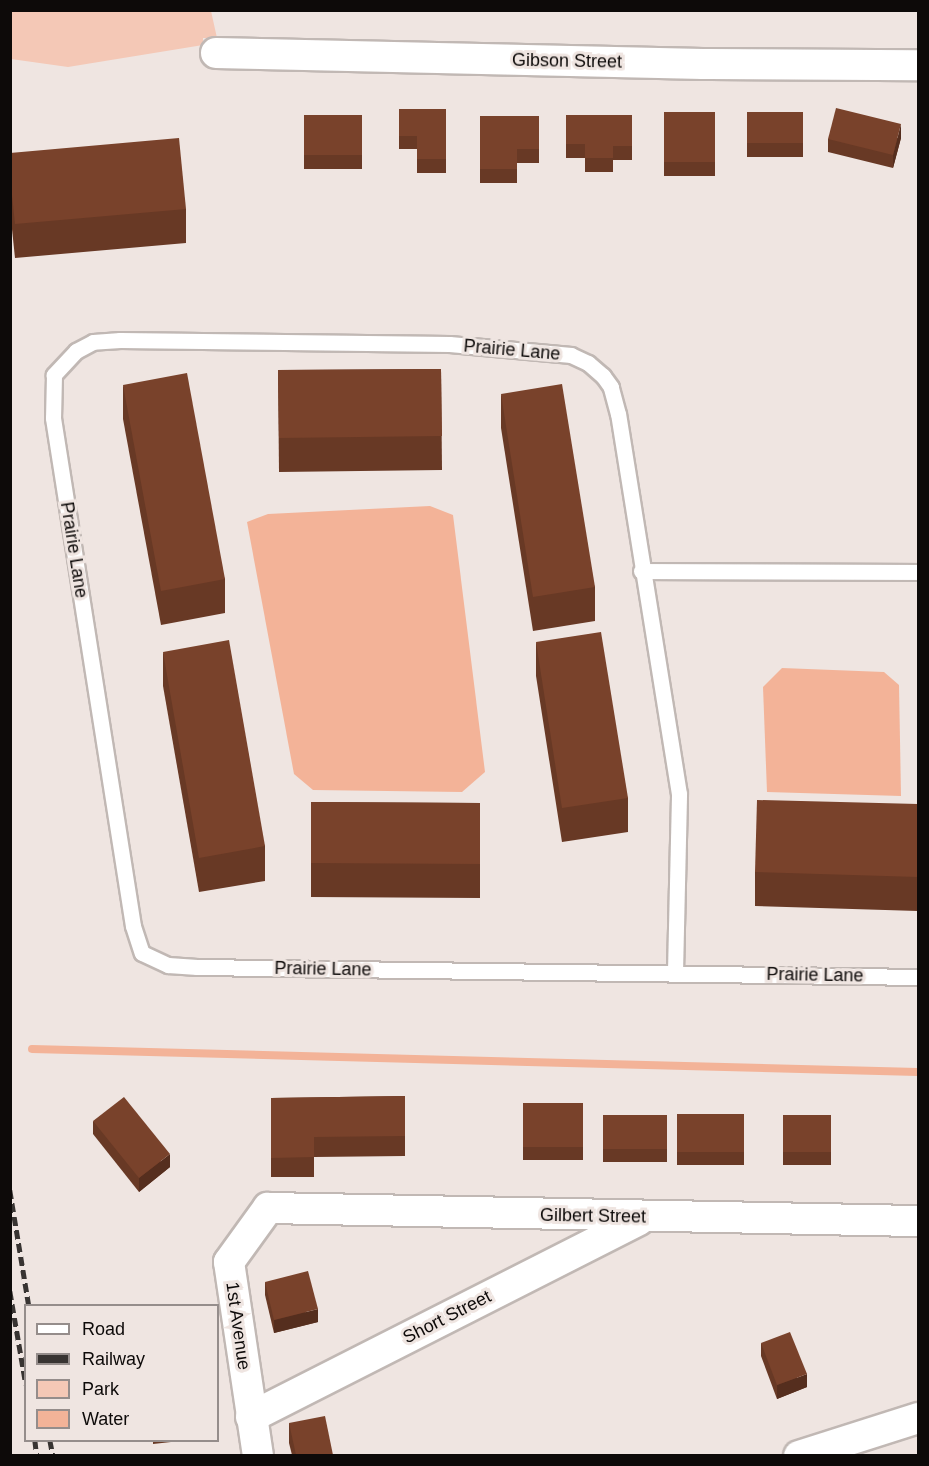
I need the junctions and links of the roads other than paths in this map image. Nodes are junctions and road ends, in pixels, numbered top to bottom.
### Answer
1 (216, 53) dead end
2 (918, 65) edge
3 (641, 571) junction
4 (918, 572) edge
5 (675, 972) junction
6 (918, 977) edge
7 (268, 1208) joint
8 (643, 1218) junction
9 (918, 1221) edge
10 (251, 1417) junction
11 (918, 1418) edge
12 (258, 1455) edge
13 (799, 1455) edge

1 - 2 street, Gibson Street
3 - 4 lane
3 - 5 lane, Prairie Lane
3 - 5 lane, Prairie Lane
5 - 6 lane, Prairie Lane
7 - 8 street, Gilbert Street
7 - 10 street, 1st Avenue
8 - 9 street, Gilbert Street
8 - 10 street, Short Street
10 - 12 street, 1st Avenue
11 - 13 street

